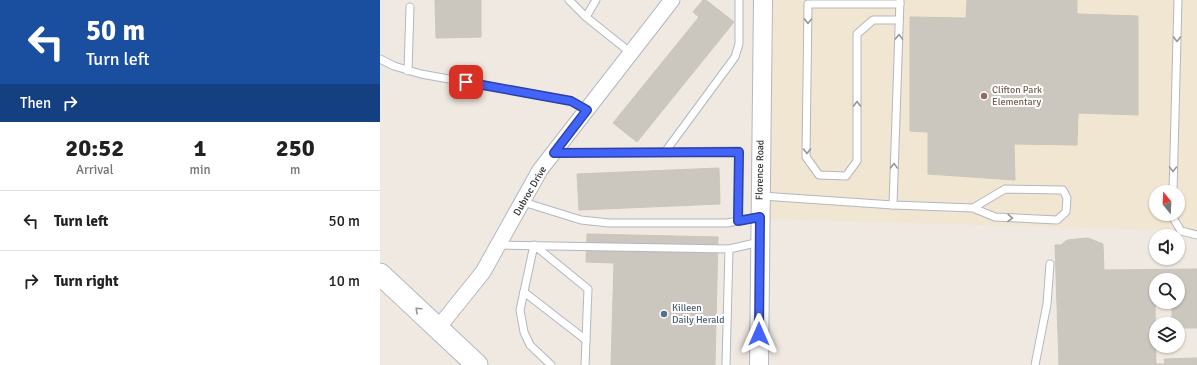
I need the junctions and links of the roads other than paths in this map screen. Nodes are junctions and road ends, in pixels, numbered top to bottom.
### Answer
1 (569, 0) edge
2 (596, 0) edge
3 (672, 0) edge
4 (739, 0) edge
5 (763, 0) edge
6 (1178, 0) edge
7 (900, 2) edge
8 (410, 7) dead end
9 (586, 17) junction
10 (899, 20) junction
11 (631, 53) junction
12 (381, 61) edge
13 (408, 71) junction
14 (587, 110) junction
15 (665, 152) junction
16 (554, 153) junction
17 (1173, 185) edge
18 (760, 196) junction
19 (523, 202) junction
20 (893, 205) junction
21 (973, 208) junction
22 (760, 217) junction
23 (738, 221) junction
24 (1175, 221) edge
25 (1197, 235) edge
26 (760, 242) junction
27 (499, 245) junction
28 (534, 245) junction
29 (729, 249) junction
30 (1050, 264) dead end
31 (380, 274) edge
32 (524, 292) junction
33 (438, 328) junction
34 (586, 340) junction
35 (477, 365) edge
36 (551, 365) edge
37 (585, 365) edge
38 (726, 365) edge
39 (759, 365) edge
40 (1035, 365) edge

1 - 9 lane
2 - 9 lane
3 - 11 street, Dubroc Drive
4 - 15 lane
5 - 18 street, Florence Road
6 -> 17 lane
7 - 10 lane
7 -> 10 lane
8 - 13 lane
9 - 11 lane
20 -> 10 lane
11 - 14 street, Dubroc Drive
12 - 13 lane
13 - 14 lane
14 - 16 street, Dubroc Drive
15 - 16 lane
15 - 23 lane
16 - 19 street, Dubroc Drive
18 - 20 lane
18 - 22 street, Florence Road
19 - 23 lane
19 - 27 street, Dubroc Drive
20 - 21 lane
21 -> 21 lane
22 - 23 lane
22 - 26 street, Florence Road
24 - 25 lane
26 - 29 lane
26 - 39 street, Florence Road
27 - 28 lane
27 - 33 street, Dubroc Drive
28 - 29 lane
28 - 32 lane
28 - 34 lane
29 - 38 lane
30 - 40 lane
33 -> 31 main road
32 - 34 lane
32 - 36 lane
33 - 35 main road
34 - 37 lane

